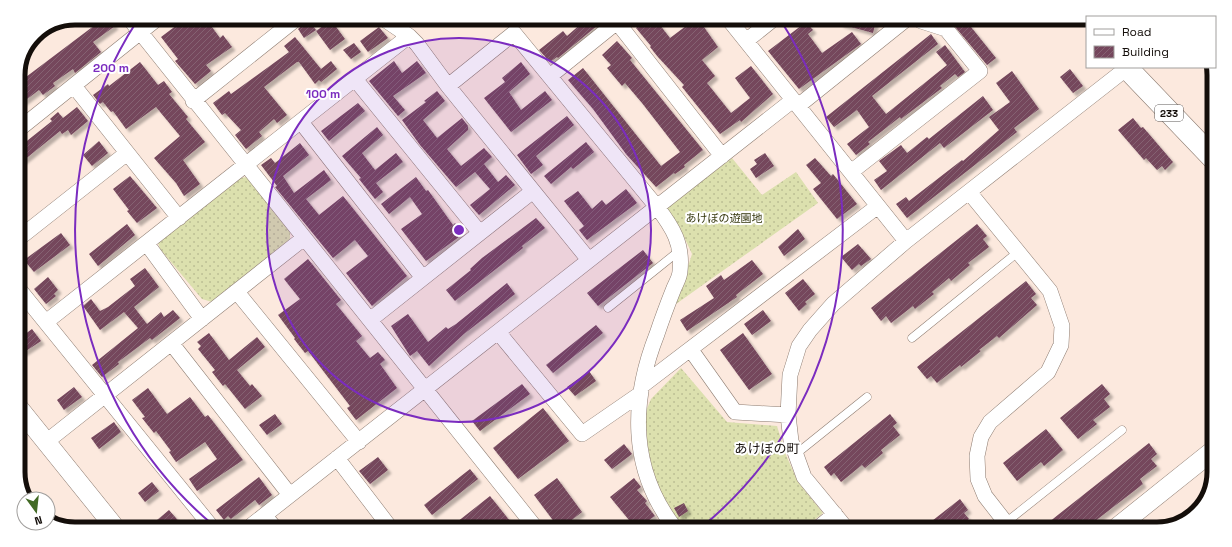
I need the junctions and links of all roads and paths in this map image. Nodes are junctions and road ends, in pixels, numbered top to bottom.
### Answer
1 (134, 25) edge
2 (150, 25) edge
3 (289, 25) edge
4 (393, 25) edge
5 (614, 25) edge
6 (620, 25) edge
7 (733, 25) edge
8 (766, 25) edge
9 (899, 25) edge
10 (932, 25) edge
11 (140, 33) junction
12 (409, 36) junction
13 (746, 41) junction
14 (1126, 68) edge
15 (550, 76) junction
16 (355, 79) junction
17 (74, 86) junction
18 (448, 86) junction
19 (194, 101) junction
20 (796, 103) junction
21 (301, 122) junction
22 (25, 124) edge
23 (1207, 152) edge
24 (127, 153) junction
25 (722, 156) junction
26 (246, 166) junction
27 (851, 172) junction
28 (533, 191) junction
29 (968, 192) junction
30 (878, 206) junction
31 (657, 207) junction
32 (179, 218) junction
33 (25, 233) edge
34 (480, 233) junction
35 (304, 238) junction
36 (906, 241) junction
37 (147, 244) junction
38 (679, 251) junction
39 (1018, 252) junction
40 (589, 260) junction
41 (423, 278) junction
42 (237, 292) junction
43 (25, 296) edge
44 (608, 308) dead end
45 (202, 319) junction
46 (370, 320) junction
47 (46, 322) junction
48 (498, 332) junction
49 (912, 338) dead end
50 (172, 344) junction
51 (691, 350) junction
52 (425, 389) junction
53 (641, 390) junction
54 (105, 396) junction
55 (867, 397) dead end
56 (788, 415) junction
57 (25, 416) edge
58 (1122, 430) dead end
59 (46, 442) junction
60 (359, 442) junction
61 (796, 454) junction
62 (1207, 455) edge
63 (337, 458) junction
64 (290, 496) junction
65 (267, 513) junction
66 (835, 514) junction
67 (111, 522) edge
68 (208, 522) edge
69 (256, 522) edge
70 (274, 522) edge
71 (385, 522) edge
72 (532, 522) edge
73 (670, 522) edge
74 (825, 522) edge
75 (841, 522) edge
76 (1002, 522) edge
77 (1011, 522) edge
78 (1124, 522) edge

1 - 11 street
2 - 11 street
3 - 19 street
4 - 12 street
5 - 15 street
6 - 25 street
7 - 13 street
8 - 13 street
9 - 20 street
10 - 27 street
11 - 17 street
11 - 19 street
12 - 16 street
12 - 18 street
13 - 20 street
14 - 23 highway, 233
14 - 29 street
15 - 18 street
15 - 31 street
16 - 21 street
16 - 34 street
17 - 22 street
17 - 24 street
18 - 28 street
19 - 26 street
20 - 25 street
20 - 27 street
21 - 26 street
21 - 41 street
24 - 32 street
24 - 33 street
25 - 31 street
26 - 32 street
26 - 35 street
27 - 30 street
28 - 34 street
28 - 40 street
29 - 36 street
29 - 39 street
30 - 36 street
30 - 51 street
31 - 38 street
31 - 40 street
32 - 37 street
34 - 41 street
35 - 42 street
35 - 46 street
36 - 56 street
37 - 45 street
37 - 47 street
38 - 44 lane
38 - 53 street
39 - 49 lane
39 - 76 street
40 - 48 street
41 - 46 street
42 - 45 street
42 - 60 street
43 - 47 street
45 - 50 street
46 - 52 street
47 - 54 street
48 - 52 street
48 - 53 street
50 - 54 street
50 - 64 street
51 - 53 street
51 - 56 street
52 - 60 street
52 - 72 street
53 - 73 street
54 - 59 street
54 - 68 street
55 - 61 lane
56 - 61 street
57 - 59 street
58 - 77 lane
59 - 67 street
60 - 63 street
61 - 66 street
62 - 78 street
63 - 64 street
63 - 71 street
64 - 65 street
65 - 69 street
65 - 70 lane
66 - 74 street
66 - 75 street

